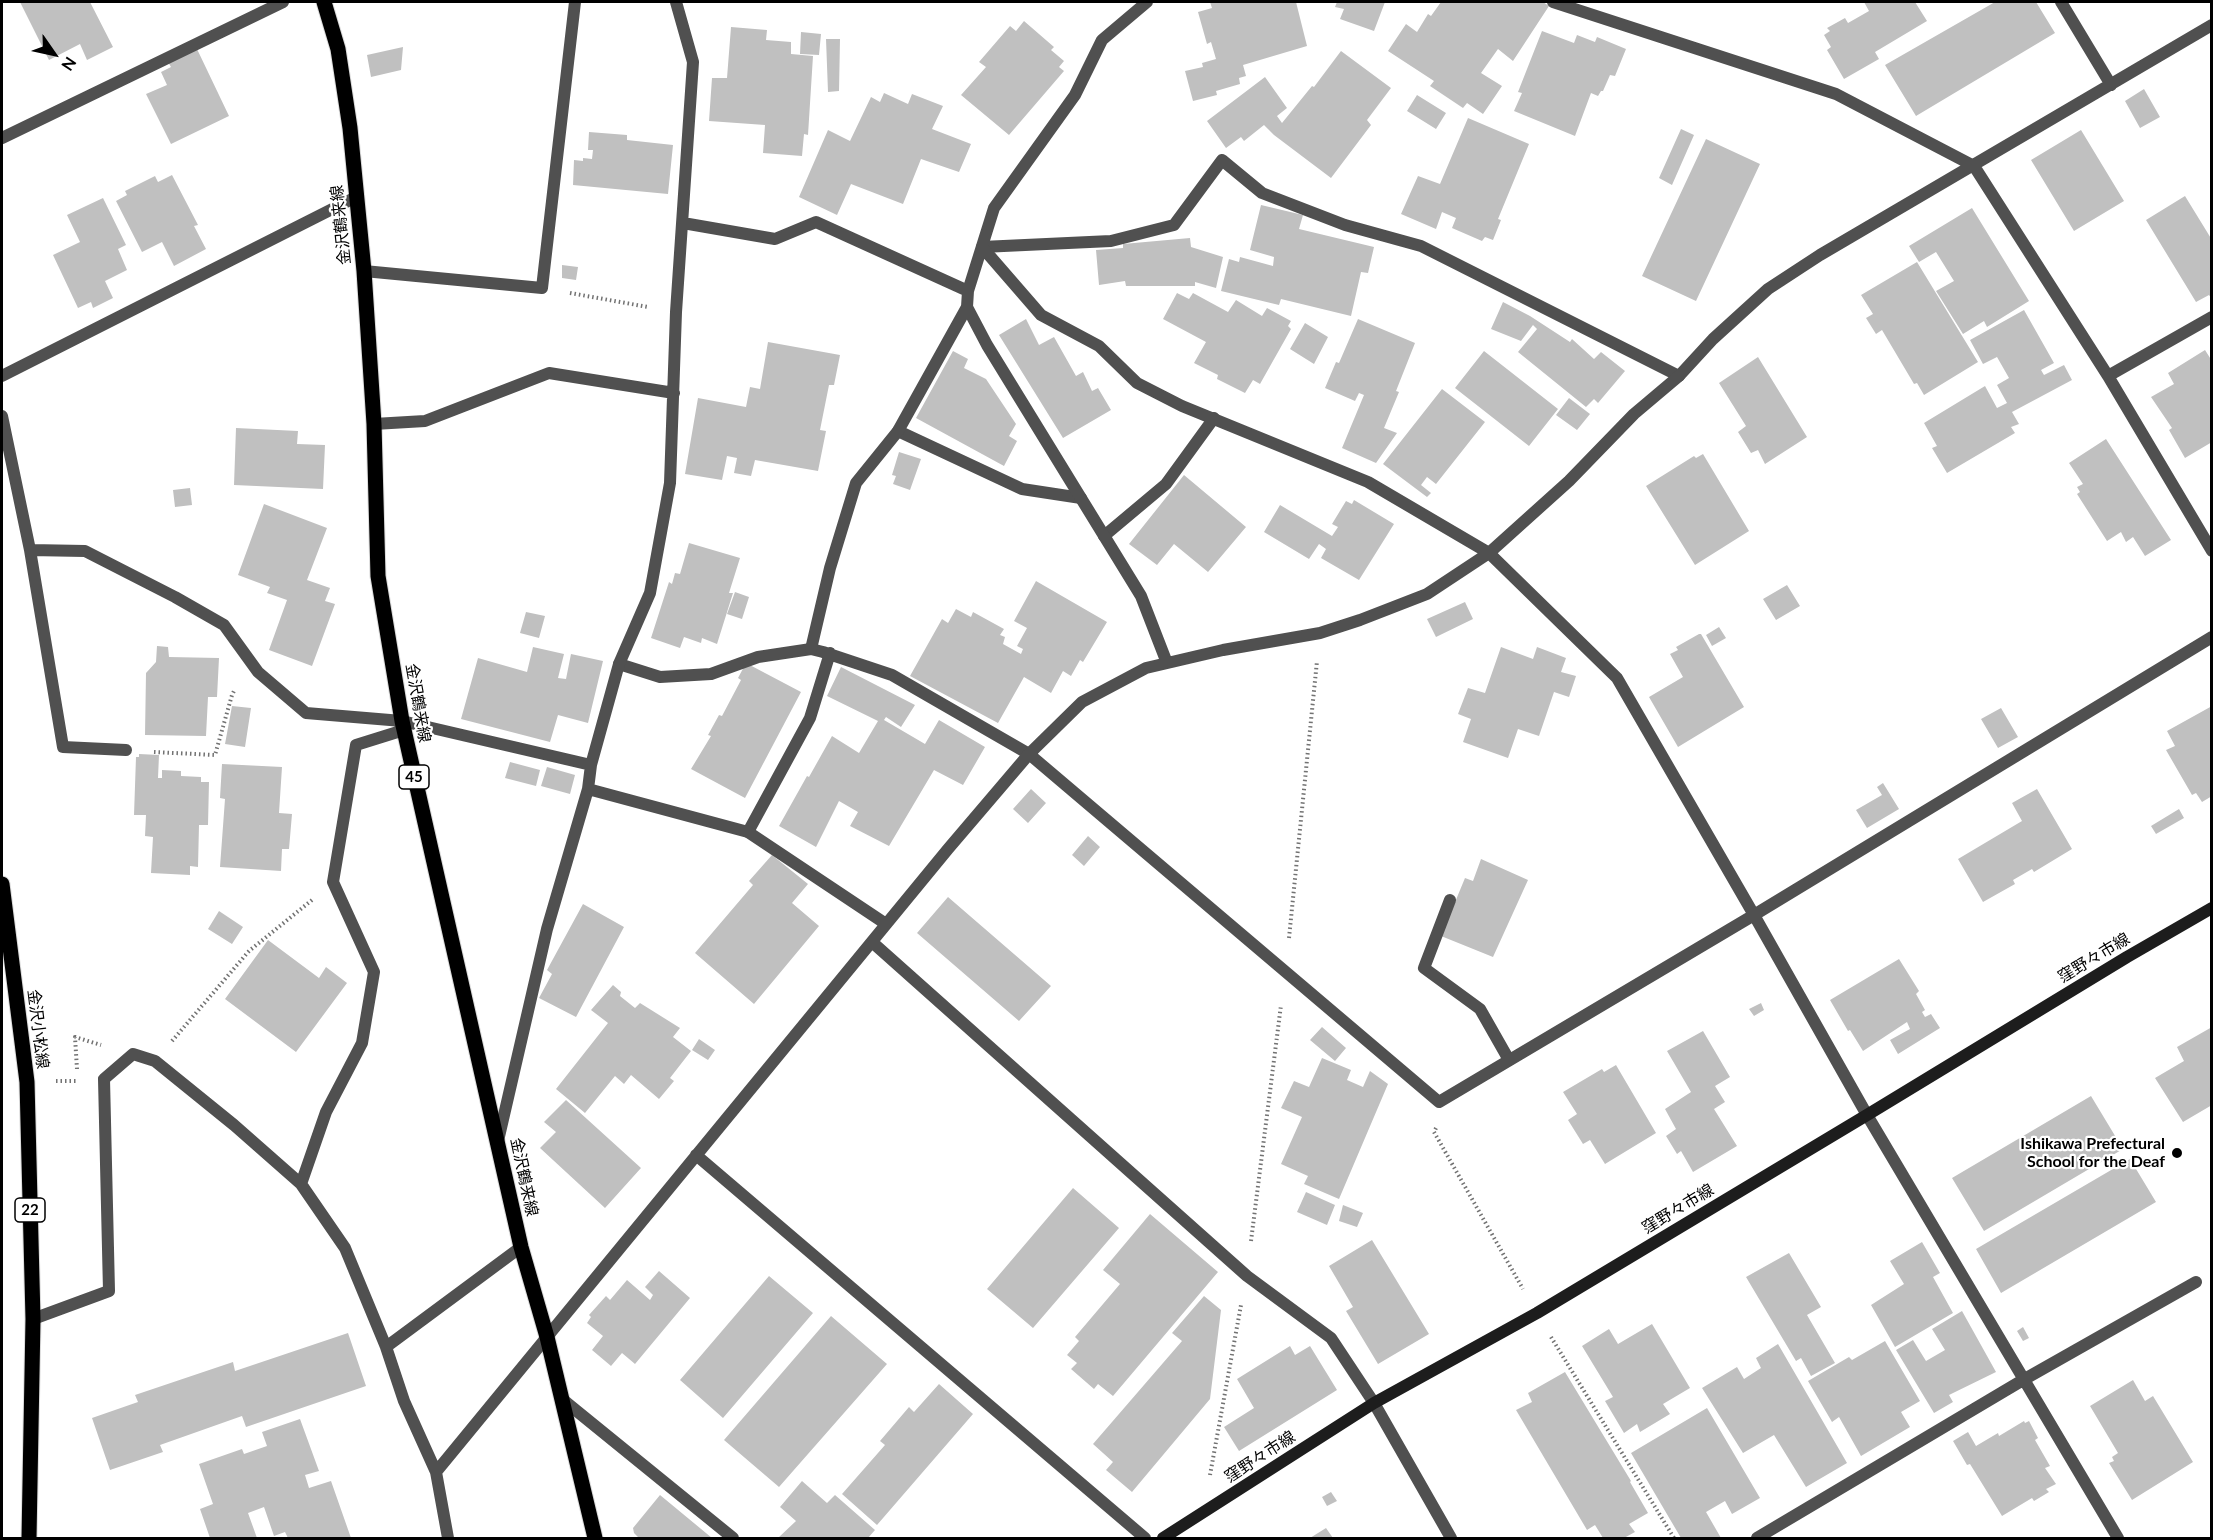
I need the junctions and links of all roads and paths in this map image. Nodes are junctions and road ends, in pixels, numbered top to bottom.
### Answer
1 (283, 2) edge
2 (324, 2) edge
3 (575, 2) edge
4 (676, 2) edge
5 (1147, 2) edge
6 (1553, 2) edge
7 (2061, 2) edge
8 (2211, 25) edge
9 (2111, 85) junction
10 (2, 138) edge
11 (1974, 166) junction
12 (356, 197) junction
13 (683, 223) junction
14 (982, 247) junction
15 (364, 271) junction
16 (542, 288) junction
17 (968, 291) junction
18 (967, 307) junction
19 (676, 312) junction
20 (2211, 317) edge
21 (2, 376) edge
22 (1679, 376) junction
23 (2108, 376) junction
24 (674, 393) junction
25 (2, 416) edge
26 (1214, 418) junction
27 (374, 424) junction
28 (898, 431) junction
29 (1081, 498) junction
30 (1104, 536) junction
31 (30, 550) junction
32 (2211, 551) edge
33 (1489, 553) junction
34 (1320, 633) junction
35 (2211, 637) edge
36 (811, 649) junction
37 (830, 653) junction
38 (250, 663) junction
39 (1167, 663) junction
40 (619, 664) junction
41 (403, 725) junction
42 (126, 750) joint
43 (1029, 754) junction
44 (591, 765) junction
45 (588, 789) junction
46 (748, 832) junction
47 (333, 882) junction
48 (2, 884) edge
49 (1450, 900) dead end
50 (2211, 908) edge
51 (1754, 915) junction
52 (886, 924) junction
53 (872, 942) junction
54 (1285, 972) junction
55 (75, 1037) dead end
56 (1509, 1060) junction
57 (155, 1061) junction
58 (78, 1081) dead end
59 (1451, 1095) junction
60 (1867, 1115) junction
61 (498, 1142) junction
62 (696, 1155) junction
63 (301, 1184) junction
64 (521, 1247) junction
65 (1247, 1276) junction
66 (2196, 1282) dead end
67 (1537, 1313) junction
68 (33, 1319) junction
69 (547, 1337) junction
70 (386, 1347) junction
71 (2023, 1380) junction
72 (562, 1399) junction
73 (1374, 1402) junction
74 (436, 1472) junction
75 (1203, 1514) junction
76 (29, 1539) edge
77 (448, 1539) edge
78 (595, 1539) edge
79 (733, 1539) edge
80 (1145, 1539) edge
81 (1162, 1539) edge
82 (1451, 1539) edge
83 (1674, 1539) edge
84 (1757, 1539) edge
85 (2118, 1539) edge

1 - 10 street
2 - 12 main road, 金沢鶴来線 / 45
3 - 16 street
4 - 13 street
5 - 14 street
6 - 11 street
7 - 9 street
8 - 9 street
9 - 11 street
11 - 22 street
11 - 23 street
12 - 15 main road, 金沢鶴来線 / 45
12 - 21 street
13 - 17 street
13 - 19 street
14 - 17 street
14 - 22 street
14 - 26 street
15 - 16 street
15 - 27 main road, 金沢鶴来線 / 45
16 - 19 path
17 - 18 street
18 - 28 street
18 - 29 street
19 - 24 street
20 - 23 street
22 - 33 street
23 - 32 street
24 - 27 street
24 - 40 street
25 - 31 street
26 - 30 street
26 - 33 street
27 - 41 main road, 金沢鶴来線 / 45
28 - 29 street
28 - 36 street
29 - 30 street
30 - 39 street
31 - 38 street
31 - 42 street
33 - 34 street
33 - 51 street
34 - 39 street
34 - 54 path
35 - 51 street
36 - 37 street
36 - 40 street
37 - 43 street
37 - 46 street
38 - 41 street
38 - 42 path
39 - 43 street
40 - 44 street
41 - 44 street
41 - 47 street
41 - 61 main road, 金沢鶴来線 / 45
43 - 52 street
43 - 54 street
44 - 45 street
45 - 46 street
45 - 61 street
46 - 52 street
47 - 57 path
47 - 63 street
48 - 68 main road, 金沢小松線 / 22
49 - 56 street
50 - 60 main road, 窪野々市線
51 - 56 street
51 - 60 street
52 - 53 street
53 - 62 street
53 - 65 street
54 - 59 street
54 - 65 path
55 - 58 path
56 - 59 street
57 - 63 street
57 - 68 street
59 - 67 path
60 - 67 main road, 窪野々市線
60 - 71 street
61 - 64 main road, 金沢鶴来線 / 45
62 - 69 street
62 - 80 street
63 - 70 street
64 - 69 main road, 金沢鶴来線 / 45
64 - 70 street
65 - 73 street
65 - 75 path
66 - 71 street
67 - 73 main road, 窪野々市線
67 - 83 path
68 - 76 main road, 金沢小松線 / 22
69 - 72 main road, 金沢鶴来線 / 45
69 - 74 street
70 - 74 street
71 - 84 street
71 - 85 street
72 - 78 main road, 金沢鶴来線 / 45
72 - 79 street
73 - 75 main road, 窪野々市線
73 - 82 street
74 - 77 street
75 - 81 main road, 窪野々市線

